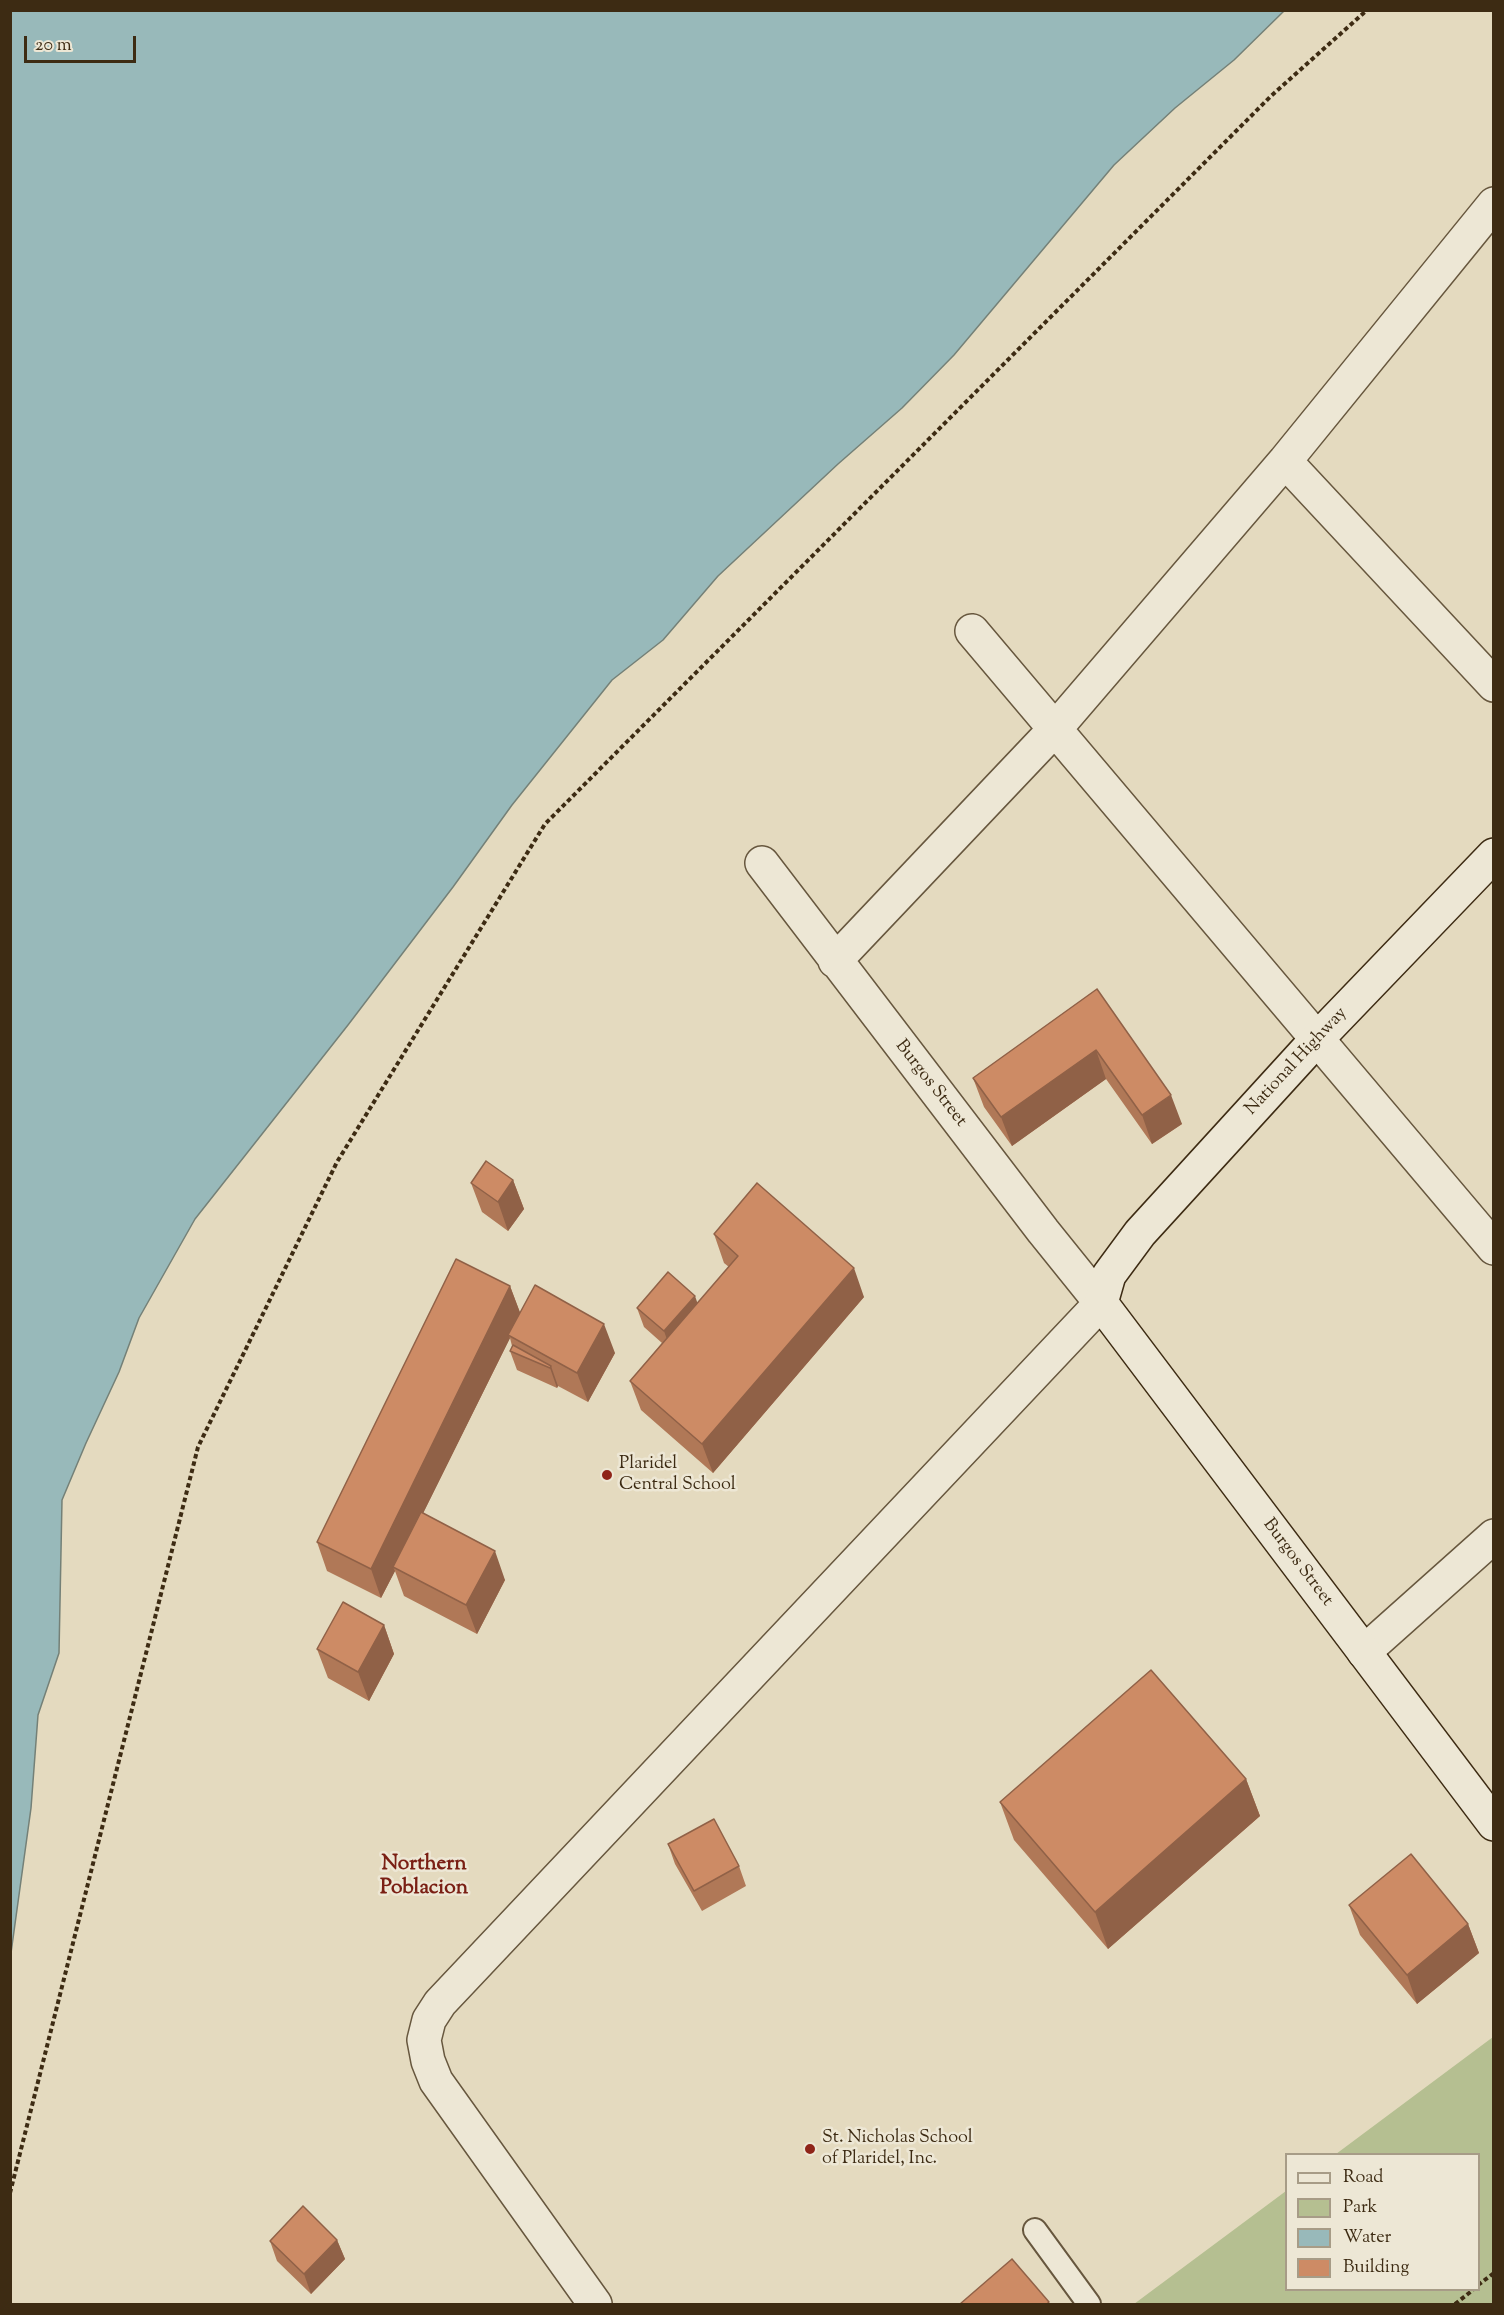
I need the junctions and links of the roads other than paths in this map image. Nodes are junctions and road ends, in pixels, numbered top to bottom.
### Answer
1 (1494, 204) edge
2 (1285, 462) junction
3 (972, 631) dead end
4 (1494, 685) edge
5 (1055, 729) junction
6 (1494, 855) edge
7 (762, 862) dead end
8 (835, 961) junction
9 (1318, 1038) junction
10 (1494, 1248) edge
11 (1105, 1289) junction
12 (1494, 1536) edge
13 (1364, 1652) junction
14 (1494, 1824) edge
15 (1035, 2230) dead end
16 (595, 2304) edge
17 (1089, 2304) edge

1 - 2 street
2 - 4 street
2 - 5 street
3 - 5 street
5 - 8 street
5 - 9 street
6 - 9 street, National Highway
7 - 8 street, Burgos Street
8 - 11 street, Burgos Street
9 - 10 street
9 - 11 street, National Highway
11 - 13 street, Burgos Street
11 - 16 street, National Highway
12 - 13 street
13 - 14 street, Burgos Street
15 - 17 lane

